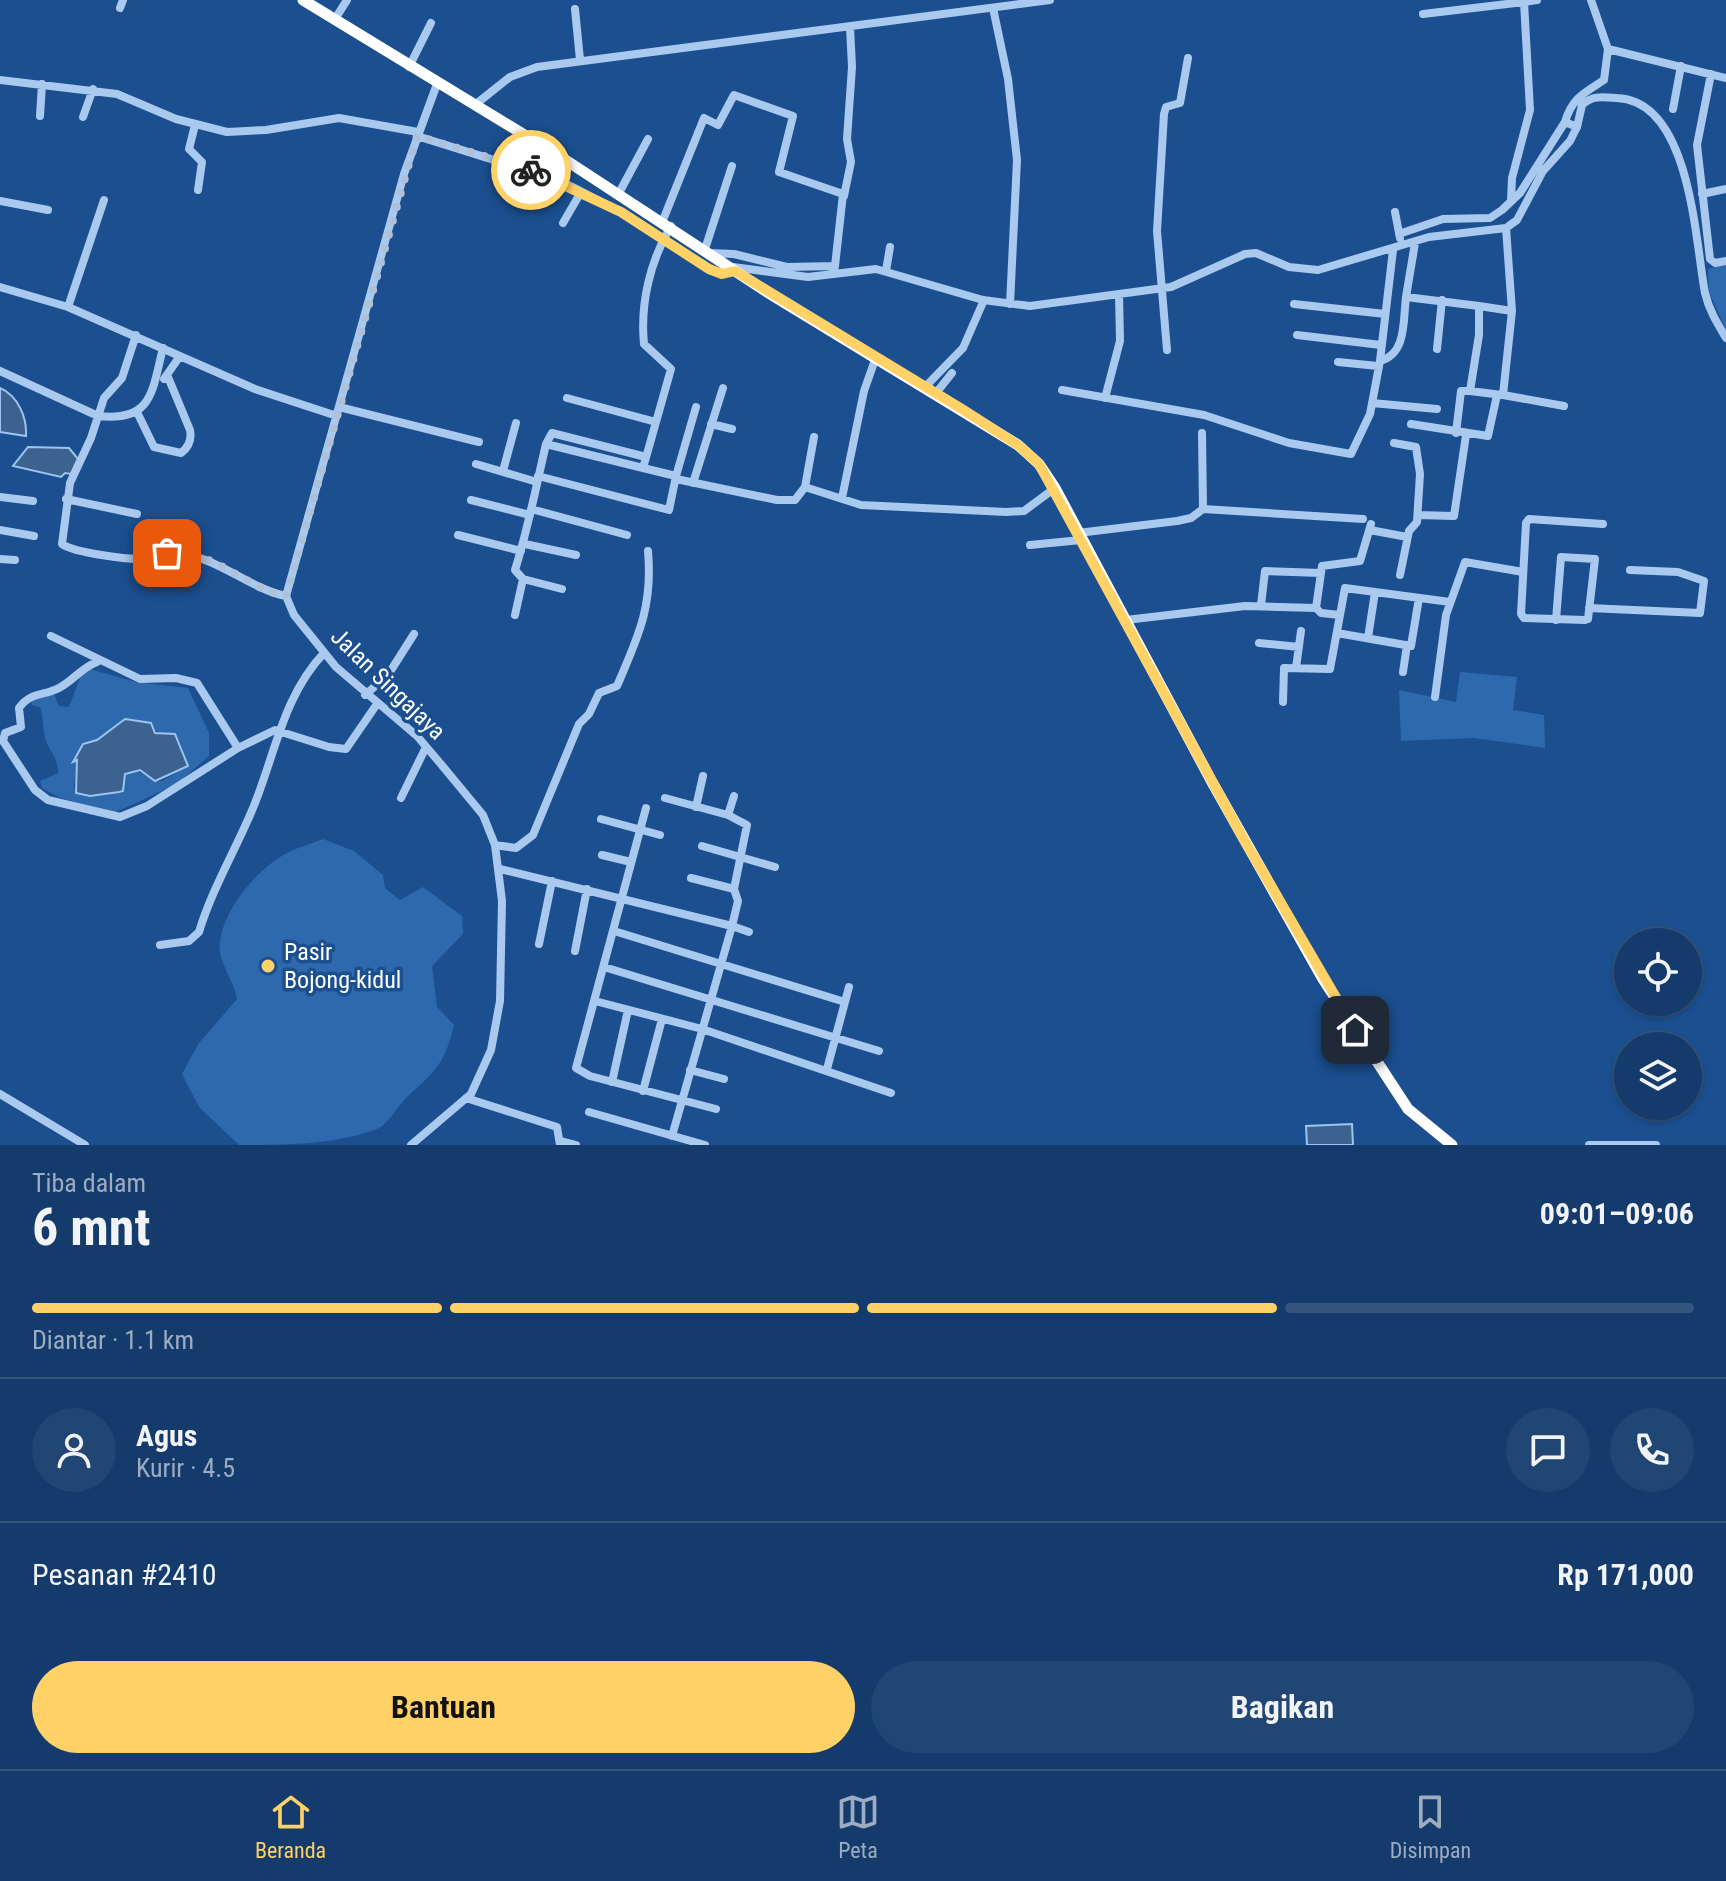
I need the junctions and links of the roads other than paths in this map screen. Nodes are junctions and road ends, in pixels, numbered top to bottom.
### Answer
1 (303, 0) edge
2 (347, 0) edge
3 (1050, 0) edge
4 (1537, 0) edge
5 (1591, 0) edge
6 (1507, 2) edge
7 (1524, 2) junction
8 (993, 8) junction
9 (575, 9) dead end
10 (1423, 14) dead end
11 (335, 19) junction
12 (431, 23) dead end
13 (850, 27) junction
14 (1608, 49) junction
15 (1188, 58) dead end
16 (580, 60) junction
17 (1681, 66) junction
18 (409, 67) junction
19 (1711, 74) junction
20 (1725, 75) edge
21 (0, 80) edge
22 (42, 84) junction
23 (437, 84) junction
24 (93, 89) junction
25 (476, 104) junction
26 (1673, 109) dead end
27 (40, 116) dead end
28 (83, 117) dead end
29 (1565, 122) junction
30 (1577, 127) junction
31 (193, 129) junction
32 (418, 134) junction
33 (648, 139) dead end
34 (732, 166) dead end
35 (1726, 189) edge
36 (198, 190) dead end
37 (581, 192) junction
38 (619, 193) junction
39 (1702, 194) junction
40 (844, 196) junction
41 (104, 200) dead end
42 (0, 201) edge
43 (1511, 201) junction
44 (48, 210) dead end
45 (1395, 212) dead end
46 (1443, 219) junction
47 (563, 223) dead end
48 (1506, 228) junction
49 (666, 230) junction
50 (1399, 234) junction
51 (1445, 236) junction
52 (1415, 243) junction
53 (890, 247) dead end
54 (1398, 249) junction
55 (710, 252) junction
56 (1726, 261) edge
57 (730, 267) junction
58 (835, 270) junction
59 (886, 271) junction
60 (0, 287) edge
61 (1161, 289) junction
62 (1119, 294) junction
63 (1406, 297) junction
64 (984, 300) junction
65 (1442, 300) junction
66 (1010, 304) junction
67 (1294, 304) dead end
68 (1479, 306) junction
69 (68, 307) junction
70 (1512, 311) junction
71 (1385, 314) junction
72 (136, 335) junction
73 (1297, 335) dead end
74 (1726, 338) edge
75 (1381, 345) junction
76 (163, 348) junction
77 (1437, 349) dead end
78 (1167, 350) dead end
79 (180, 356) junction
80 (876, 357) junction
81 (1338, 362) dead end
82 (1379, 363) junction
83 (0, 371) edge
84 (952, 373) dead end
85 (156, 376) junction
86 (168, 377) junction
87 (723, 388) dead end
88 (931, 390) junction
89 (1062, 390) dead end
90 (1470, 391) junction
91 (1500, 395) junction
92 (567, 398) dead end
93 (1105, 398) junction
94 (1372, 403) junction
95 (1564, 406) dead end
96 (696, 407) dead end
97 (1437, 409) dead end
98 (338, 411) junction
99 (137, 412) junction
100 (98, 416) junction
101 (656, 422) junction
102 (516, 423) dead end
103 (711, 424) junction
104 (1411, 424) dead end
105 (732, 429) dead end
106 (1202, 433) dead end
107 (1461, 434) junction
108 (814, 437) dead end
109 (479, 442) dead end
110 (1394, 443) dead end
111 (546, 444) junction
112 (646, 457) junction
113 (476, 464) dead end
114 (643, 468) junction
115 (503, 471) junction
116 (676, 478) junction
117 (538, 479) junction
118 (693, 483) junction
119 (805, 487) junction
120 (1055, 488) junction
121 (0, 497) edge
122 (842, 498) junction
123 (66, 499) junction
124 (471, 500) dead end
125 (33, 501) dead end
126 (1203, 509) junction
127 (530, 512) junction
128 (137, 514) dead end
129 (1418, 515) junction
130 (1368, 524) junction
131 (1603, 524) dead end
132 (0, 530) edge
133 (458, 535) dead end
134 (627, 535) dead end
135 (34, 536) dead end
136 (1079, 536) junction
137 (1407, 537) junction
138 (1030, 545) dead end
139 (523, 548) junction
140 (648, 551) dead end
141 (576, 555) dead end
142 (0, 559) edge
143 (15, 560) dead end
144 (1630, 570) dead end
145 (1523, 572) junction
146 (1321, 573) junction
147 (1400, 575) dead end
148 (523, 579) junction
149 (562, 589) dead end
150 (1375, 592) junction
151 (286, 596) junction
152 (1419, 598) junction
153 (1450, 602) junction
154 (1261, 605) junction
155 (1316, 608) junction
156 (1589, 608) junction
157 (515, 615) dead end
158 (1340, 615) junction
159 (1126, 620) junction
160 (1556, 620) junction
161 (1301, 631) dead end
162 (1337, 633) junction
163 (414, 634) dead end
164 (51, 636) dead end
165 (1368, 638) junction
166 (1259, 643) dead end
167 (1407, 645) junction
168 (1299, 647) junction
169 (324, 653) junction
170 (97, 662) junction
171 (1296, 668) junction
172 (1403, 672) dead end
173 (365, 695) junction
174 (1435, 697) dead end
175 (1283, 702) dead end
176 (377, 704) junction
177 (278, 730) junction
178 (426, 747) junction
179 (238, 748) junction
180 (703, 776) dead end
181 (734, 796) dead end
182 (401, 798) dead end
183 (665, 798) dead end
184 (696, 807) junction
185 (646, 808) dead end
186 (728, 815) junction
187 (601, 819) dead end
188 (639, 831) junction
189 (660, 835) dead end
190 (495, 845) junction
191 (702, 846) dead end
192 (602, 855) dead end
193 (741, 856) junction
194 (631, 862) junction
195 (775, 867) dead end
196 (500, 869) junction
197 (691, 878) dead end
198 (552, 881) junction
199 (587, 889) junction
200 (734, 889) junction
201 (622, 896) junction
202 (732, 926) junction
203 (614, 931) junction
204 (749, 932) dead end
205 (539, 944) dead end
206 (160, 945) dead end
207 (575, 951) dead end
208 (722, 966) junction
209 (604, 967) junction
210 (849, 987) dead end
211 (712, 998) junction
212 (595, 1001) junction
213 (845, 1002) junction
214 (628, 1010) junction
215 (662, 1019) junction
216 (702, 1029) junction
217 (837, 1037) junction
218 (879, 1051) dead end
219 (827, 1069) junction
220 (690, 1070) junction
221 (724, 1079) dead end
222 (612, 1082) junction
223 (643, 1091) junction
224 (891, 1093) dead end
225 (0, 1094) edge
226 (466, 1098) junction
227 (682, 1101) junction
228 (716, 1109) dead end
229 (589, 1112) dead end
230 (672, 1136) junction
231 (561, 1143) edge
232 (85, 1145) edge
233 (411, 1145) edge
234 (576, 1145) edge
235 (705, 1145) edge
236 (1452, 1145) edge
237 (1589, 1145) edge
238 (1620, 1145) edge
239 (1656, 1145) edge

1 - 11 highway
2 - 11 street
3 - 8 street
4 - 7 street
5 - 14 street
6 - 7 street
6 - 10 street
7 - 43 street
8 - 13 street
8 - 66 street
9 - 16 street
11 - 18 highway
12 - 18 street
13 - 16 street
13 - 40 street
14 - 17 street
14 - 29 street
15 - 61 street
16 - 25 street
17 - 19 street
17 - 26 street
18 - 23 highway
19 - 20 street
19 - 39 street
21 - 22 street
22 - 24 street
22 - 27 street
23 - 25 highway
23 - 32 street
24 - 28 street
24 - 31 street
25 - 38 highway
29 - 30 street
29 - 43 street
30 - 48 street
30 - 74 street
31 - 32 street
31 - 36 street
32 - 37 street
32 - 98 street
33 - 38 street
34 - 55 street
35 - 39 street
37 - 47 street
37 - 49 street
38 - 49 highway
39 - 56 street
40 - 49 street
40 - 58 street
41 - 69 street
42 - 44 street
43 - 46 street
45 - 50 street
46 - 50 street
46 - 51 street
48 - 51 street
48 - 70 street
49 - 55 highway
49 - 57 street
49 - 101 street
50 - 54 street
51 - 52 street
52 - 54 street
52 - 63 street
53 - 59 street
54 - 61 street
54 - 71 street
55 - 57 highway
55 - 58 street
57 - 58 street
57 - 80 highway
58 - 59 street
59 - 64 street
60 - 69 street
61 - 62 street
61 - 78 street
62 - 66 street
62 - 93 street
63 - 65 street
63 - 82 street
64 - 66 street
64 - 88 street
65 - 68 street
65 - 77 street
67 - 71 street
68 - 70 street
68 - 90 street
69 - 72 street
70 - 91 street
71 - 75 street
72 - 76 street
72 - 100 street
73 - 75 street
75 - 82 street
76 - 79 street
76 - 85 street
79 - 86 street
79 - 98 street
80 - 88 highway
80 - 122 street
81 - 82 street
82 - 94 street
83 - 100 street
84 - 88 street
85 - 86 street
85 - 99 street
86 - 99 street
87 - 103 street
88 - 120 highway
89 - 93 street
90 - 91 street
90 - 107 street
91 - 95 street
91 - 107 street
92 - 101 street
93 - 94 street
94 - 97 street
96 - 116 street
98 - 109 street
98 - 151 street
99 - 100 street
100 - 123 street
101 - 112 street
102 - 115 street
103 - 105 street
103 - 118 street
104 - 107 street
106 - 126 street
107 - 129 street
108 - 119 street
110 - 129 street
111 - 112 street
111 - 114 street
111 - 117 street
112 - 114 street
113 - 115 street
114 - 116 street
115 - 117 street
116 - 117 street
116 - 118 street
117 - 127 street
118 - 119 street
119 - 122 street
120 - 122 street
120 - 136 highway
121 - 125 street
123 - 128 street
123 - 151 street
124 - 127 street
126 - 130 street
126 - 136 street
127 - 134 street
127 - 139 street
129 - 137 street
130 - 137 street
130 - 146 street
131 - 145 street
132 - 135 street
133 - 139 street
136 - 138 street
136 - 159 highway
137 - 147 street
139 - 141 street
139 - 148 street
140 - 190 street
142 - 143 street
144 - 156 street
145 - 153 street
145 - 160 street
146 - 154 street
146 - 155 street
148 - 149 street
148 - 157 street
150 - 152 street
150 - 158 street
150 - 165 street
151 - 169 street, Jalan Singajaya
152 - 153 street
152 - 167 street
153 - 174 street
154 - 155 street
154 - 159 street
155 - 158 street
156 - 160 street
156 - 160 street
158 - 162 street
159 - 236 highway
161 - 168 street
162 - 165 street
162 - 171 street
163 - 173 street
164 - 170 street
165 - 167 street
166 - 168 street
167 - 172 street
168 - 171 street
169 - 173 street, Jalan Singajaya
169 - 177 street
170 - 179 street
170 - 179 street
171 - 175 street
173 - 176 street, Jalan Singajaya
176 - 177 street
176 - 178 street, Jalan Singajaya
177 - 179 street
177 - 206 street
178 - 182 street
178 - 190 street, Jalan Singajaya
180 - 184 street
181 - 186 street
183 - 184 street
184 - 186 street
185 - 188 street
186 - 193 street
187 - 188 street
188 - 189 street
188 - 194 street
190 - 196 street, Jalan Singajaya
191 - 193 street
192 - 194 street
193 - 195 street
193 - 200 street
194 - 201 street
196 - 198 street
196 - 226 street, Jalan Singajaya
197 - 200 street
198 - 199 street
198 - 205 street
199 - 201 street
199 - 207 street
200 - 202 street
201 - 202 street
201 - 203 street
202 - 204 street
202 - 208 street
203 - 208 street
203 - 209 street
208 - 211 street
208 - 213 street
209 - 211 street
209 - 212 street
210 - 213 street
211 - 216 street
211 - 217 street
212 - 214 street
212 - 222 street
213 - 217 street
214 - 215 street
214 - 222 street
215 - 216 street
215 - 223 street
216 - 219 street
216 - 220 street
217 - 218 street
217 - 219 street
219 - 224 street
220 - 221 street
220 - 227 street
222 - 223 street
223 - 227 street
225 - 232 street
226 - 231 street
226 - 233 street, Jalan Singajaya
227 - 228 street
227 - 230 street
229 - 230 street
230 - 235 street
231 - 234 street
237 - 238 street
238 - 239 street

